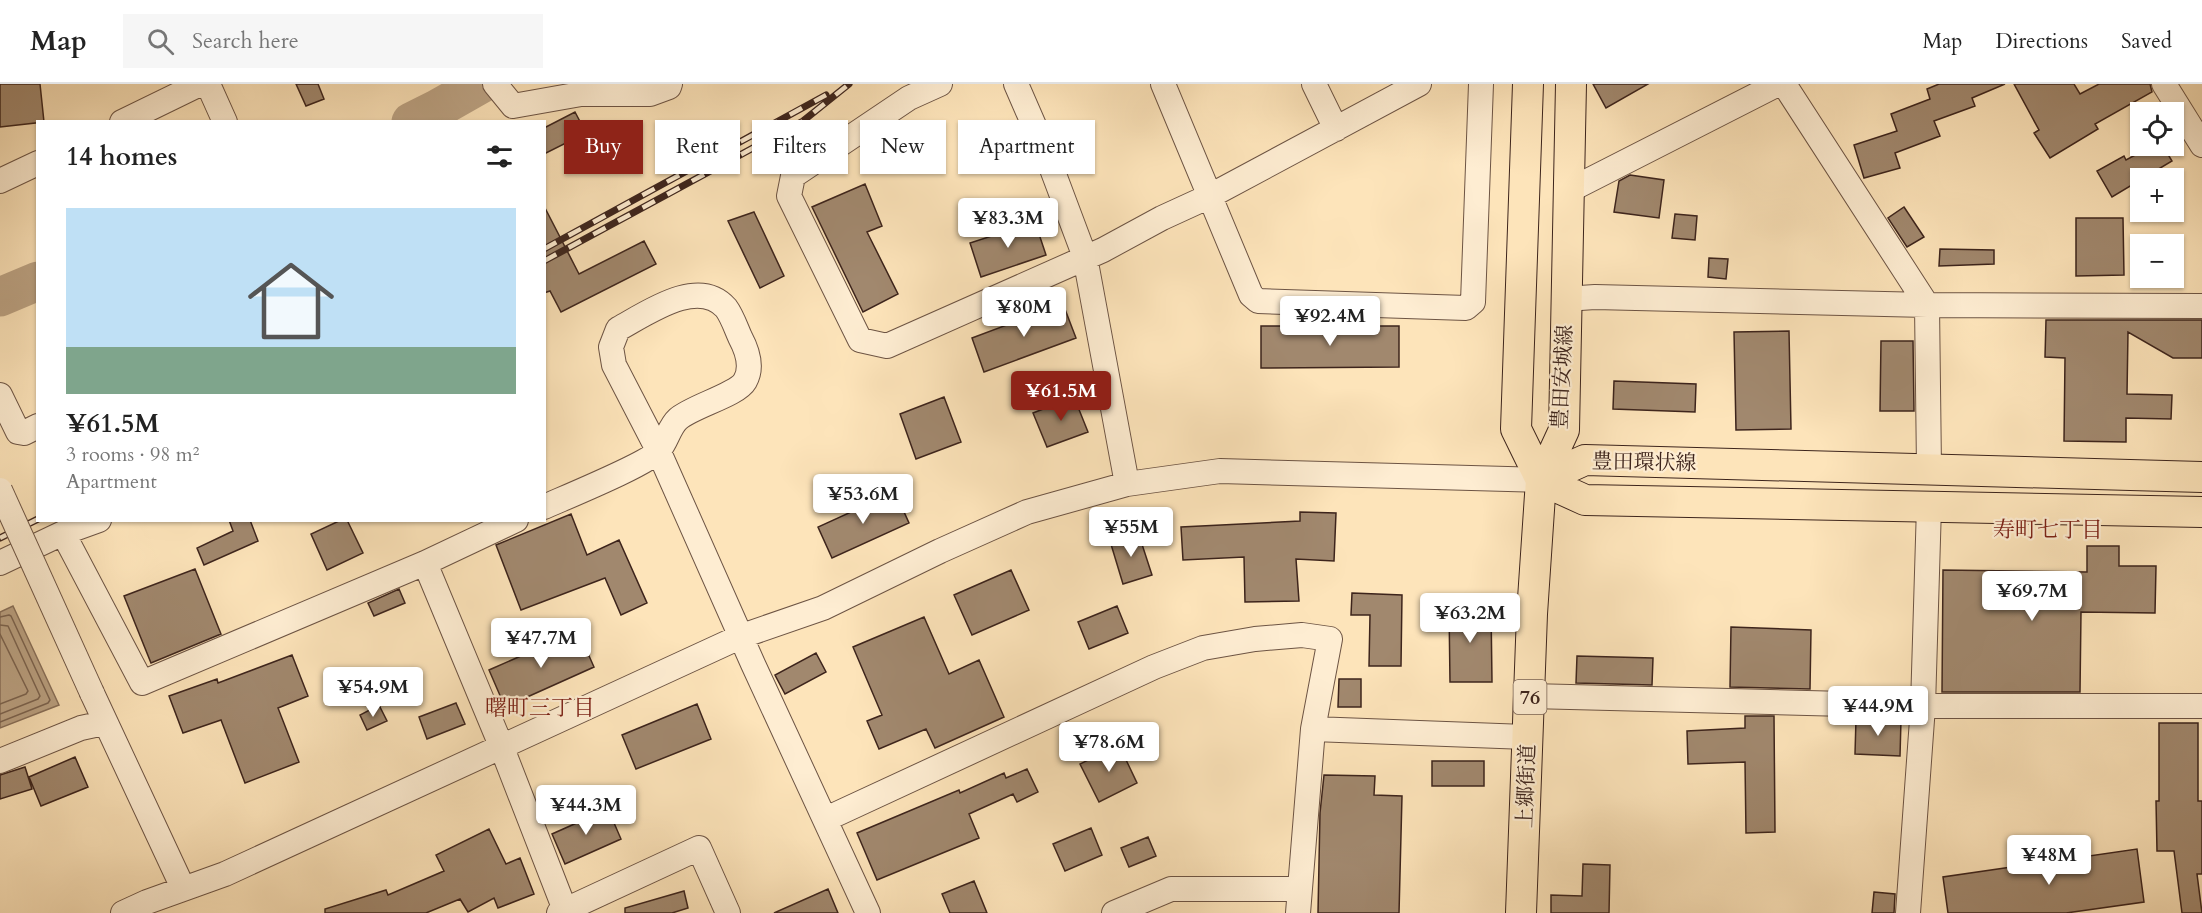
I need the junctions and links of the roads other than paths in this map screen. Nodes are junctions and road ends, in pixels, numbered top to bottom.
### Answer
1 (200, 84) edge
2 (208, 84) edge
3 (551, 84) edge
4 (670, 84) edge
5 (940, 84) edge
6 (1016, 84) edge
7 (1163, 84) edge
8 (1314, 84) edge
9 (1419, 84) edge
10 (1481, 84) edge
11 (1528, 84) edge
12 (1570, 84) edge
13 (1778, 84) edge
14 (1784, 84) edge
15 (2164, 84) edge
16 (502, 94) edge
17 (126, 120) edge
18 (224, 120) edge
19 (1336, 129) junction
20 (2202, 145) edge
21 (36, 164) edge
22 (0, 181) edge
23 (1568, 191) junction
24 (1210, 196) junction
25 (1085, 257) junction
26 (1565, 299) junction
27 (1927, 305) junction
28 (2202, 306) edge
29 (0, 395) edge
30 (633, 401) junction
31 (677, 419) junction
32 (36, 427) edge
33 (659, 452) junction
34 (1929, 469) junction
35 (2202, 477) edge
36 (1541, 480) junction
37 (1127, 484) junction
38 (0, 490) edge
39 (546, 506) edge
40 (1929, 506) junction
41 (2202, 512) edge
42 (93, 522) edge
43 (507, 522) edge
44 (485, 527) edge
45 (63, 533) junction
46 (0, 563) edge
47 (425, 563) junction
48 (742, 636) junction
49 (1530, 696) junction
50 (1923, 706) junction
51 (2202, 706) edge
52 (104, 723) junction
53 (1313, 729) junction
54 (1528, 737) junction
55 (501, 748) junction
56 (0, 761) edge
57 (826, 819) junction
58 (183, 888) junction
59 (1299, 889) junction
60 (562, 912) edge
61 (123, 913) edge
62 (728, 913) edge
63 (868, 913) edge
64 (1114, 913) edge
65 (1298, 913) edge
66 (1521, 913) edge
67 (1908, 913) edge

1 - 17 street
2 - 18 street
3 - 16 street
4 - 16 street
5 - 25 street
6 - 25 street
7 - 24 street
8 - 19 street
9 - 19 street
10 - 24 street
11 - 36 main road, 豊田安城線 / 76
12 - 23 main road, 豊田安城線 / 76
13 - 23 street
14 - 27 street
15 - 20 street
19 - 24 street
21 - 22 street
23 - 26 main road, 豊田安城線 / 76
24 - 25 street
25 - 37 street
26 - 27 street
26 - 36 main road, 豊田安城線 / 76
27 - 28 street
27 - 34 street
29 - 32 street
30 - 31 street
30 - 31 street
30 - 33 street
31 - 33 street
33 - 39 street
33 - 48 street
34 - 35 main road, 豊田環状線
34 - 36 main road, 豊田環状線
36 - 37 street
36 - 40 main road, 豊田環状線
36 - 49 main road, 上郷街道 / 76
37 - 48 street
38 - 52 street, bridge
40 - 41 main road, 豊田環状線
40 - 50 street
42 - 45 street
43 - 44 street
44 - 47 street
45 - 46 street
45 - 47 street
47 - 55 street
48 - 55 street
48 - 57 street
49 - 50 street
49 - 54 main road, 上郷街道 / 76
50 - 51 street
50 - 67 street
52 - 56 street
52 - 58 street
53 - 54 street
53 - 57 street
53 - 59 street
54 - 66 main road, 上郷街道 / 76
55 - 58 street
55 - 60 street
57 - 63 street
58 - 61 street
59 - 64 street
59 - 65 street
60 - 62 street

